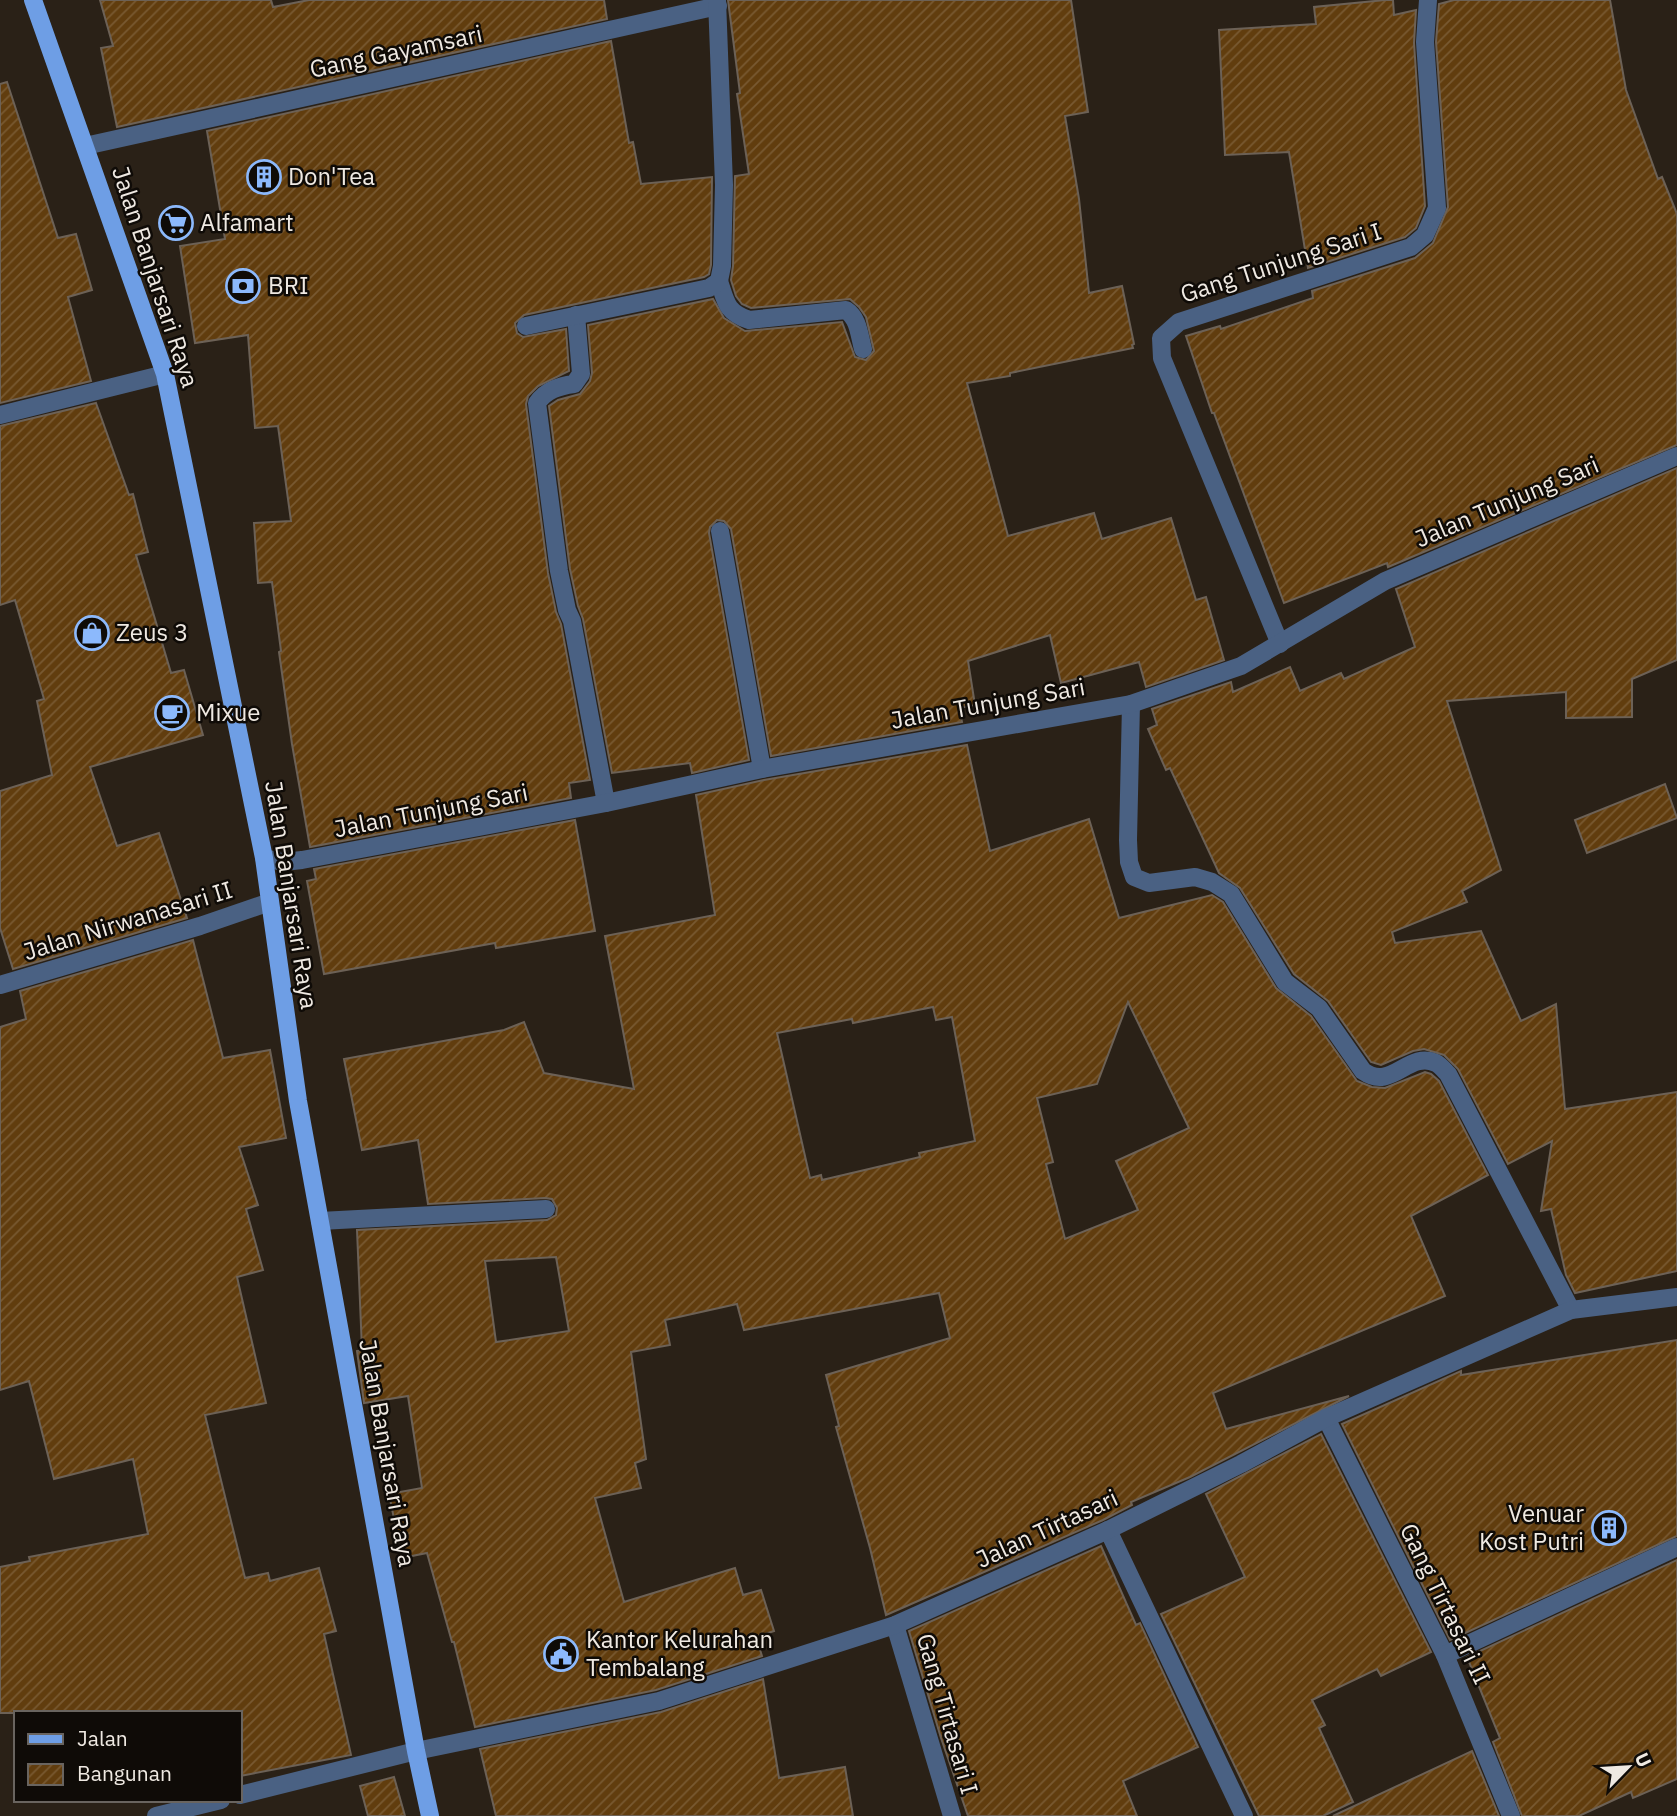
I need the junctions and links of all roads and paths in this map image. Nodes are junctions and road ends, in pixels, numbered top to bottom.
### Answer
1 (33, 0) edge
2 (1428, 0) edge
3 (717, 3) edge
4 (85, 146) junction
5 (719, 281) junction
6 (576, 315) junction
7 (526, 326) dead end
8 (863, 349) dead end
9 (165, 374) junction
10 (0, 415) edge
11 (1677, 456) edge
12 (720, 531) dead end
13 (1280, 644) junction
14 (1131, 704) junction
15 (762, 769) junction
16 (606, 803) junction
17 (264, 858) junction
18 (270, 902) junction
19 (0, 985) edge
20 (546, 1209) dead end
21 (320, 1221) junction
22 (1677, 1297) edge
23 (1571, 1310) junction
24 (1326, 1418) junction
25 (1108, 1530) junction
26 (1677, 1547) edge
27 (895, 1625) junction
28 (1445, 1655) junction
29 (416, 1751) junction
30 (242, 1795) edge
31 (213, 1802) edge
32 (156, 1816) edge
33 (430, 1816) edge
34 (952, 1816) edge
35 (1244, 1816) edge
36 (1511, 1816) edge

1 - 4 main road, Jalan Banjarsari Raya
2 - 13 street, Gang Tunjung Sari I
3 - 4 street, Gang Gayamsari
3 - 5 street
4 - 9 main road, Jalan Banjarsari Raya
5 - 6 street
5 - 8 street
6 - 7 street
6 - 16 street
9 - 10 street
9 - 17 main road, Jalan Banjarsari Raya
11 - 13 street, Jalan Tunjung Sari
12 - 15 street
13 - 14 street, Jalan Tunjung Sari
14 - 15 street, Jalan Tunjung Sari
14 - 23 street
15 - 16 street, Jalan Tunjung Sari
16 - 17 street, Jalan Tunjung Sari
17 - 18 main road, Jalan Banjarsari Raya
18 - 19 street, Jalan Nirwanasari II
18 - 21 main road, Jalan Banjarsari Raya
20 - 21 street
21 - 29 main road, Jalan Banjarsari Raya
22 - 23 street, Jalan Tirtasari
23 - 24 street, Jalan Tirtasari
24 - 25 street, Jalan Tirtasari
24 - 28 street, Gang Tirtasari II
25 - 27 street, Jalan Tirtasari
25 - 35 street
26 - 28 street
27 - 29 street, Jalan Tirtasari
27 - 34 street, Gang Tirtasari I
28 - 36 street, Gang Tirtasari II
29 - 30 street, Jalan Tirtasari
29 - 33 main road, Jalan Banjarsari Raya
31 - 32 street

